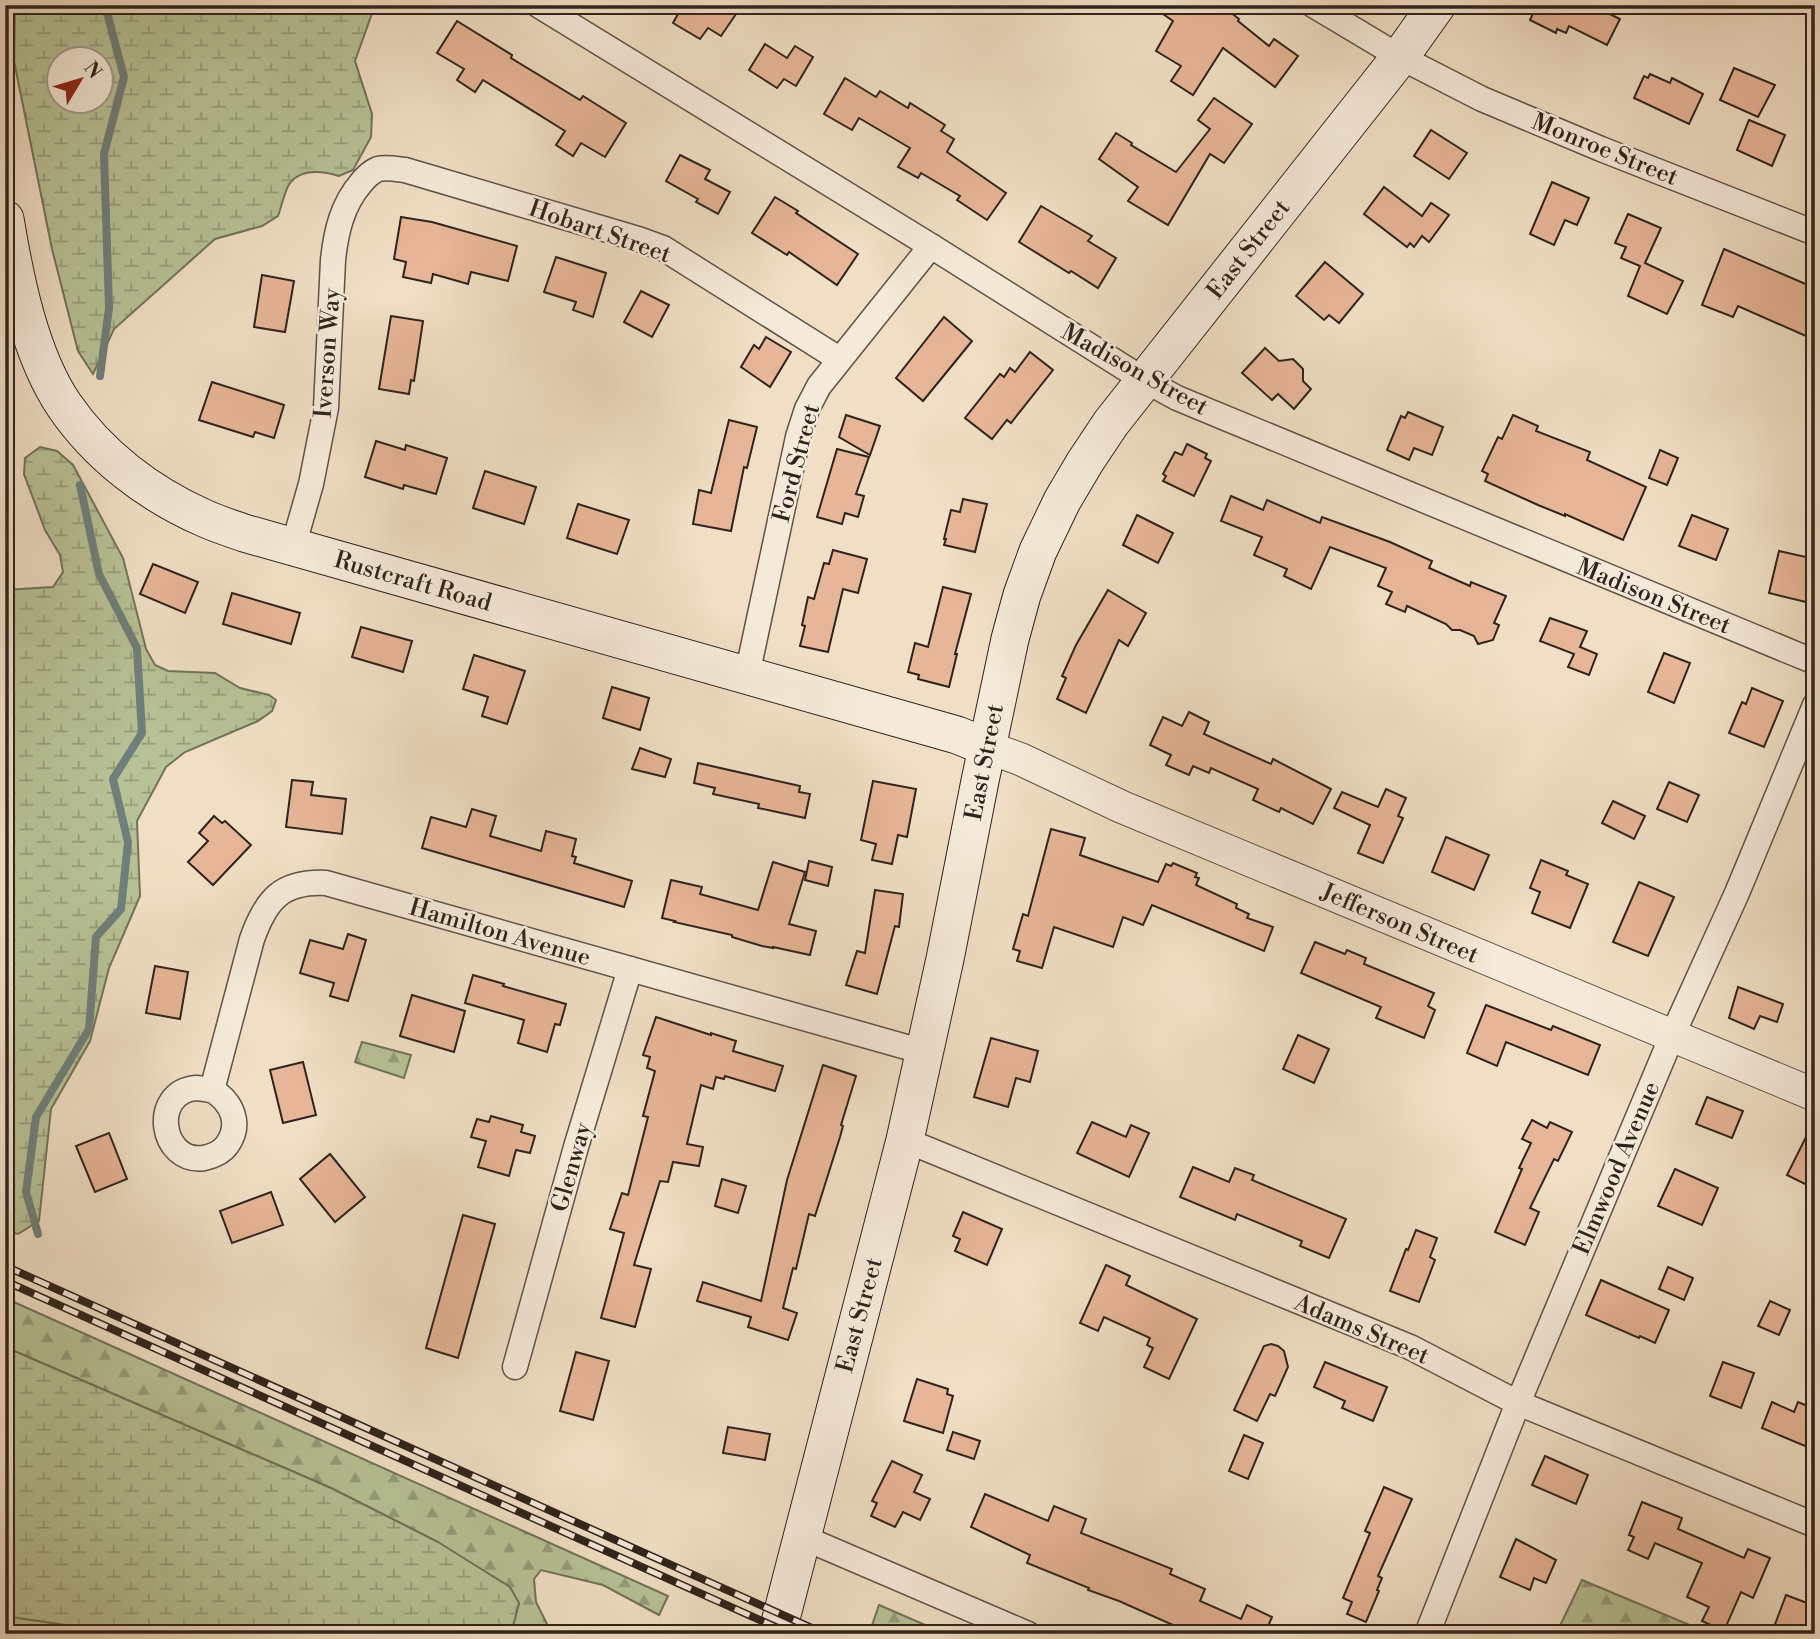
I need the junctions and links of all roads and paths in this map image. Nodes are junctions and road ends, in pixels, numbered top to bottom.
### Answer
1 (538, 5) edge
2 (1313, 5) edge
3 (1437, 5) edge
4 (1400, 57) junction
5 (378, 169) joint
6 (5, 219) edge
7 (1815, 233) edge
8 (931, 246) junction
9 (839, 359) junction
10 (1144, 380) junction
11 (293, 547) junction
12 (1815, 662) edge
13 (747, 675) junction
14 (1815, 705) edge
15 (987, 747) junction
16 (630, 969) junction
17 (1672, 1036) junction
18 (925, 1052) junction
19 (212, 1090) dead end
20 (1815, 1095) edge
21 (905, 1140) junction
22 (515, 1367) dead end
23 (1518, 1403) junction
24 (1815, 1525) edge
25 (802, 1537) junction
26 (777, 1634) edge
27 (1028, 1634) edge
28 (1427, 1634) edge

1 - 8 street, Madison Street
2 - 4 street, Monroe Street
3 - 4 main road, East Street
4 - 7 street, Monroe Street
4 - 10 main road, East Street
5 - 9 street, Hobart Street
5 - 11 street, Iverson Way
6 - 11 main road, Rustcraft Road
8 - 9 street, Ford Street
8 - 10 street, Madison Street
9 - 13 street, Ford Street
10 - 12 street, Madison Street
10 - 15 main road, East Street
11 - 13 main road, Rustcraft Road
13 - 15 main road, Rustcraft Road
14 - 17 street, Elmwood Avenue
15 - 17 street, Jefferson Street
15 - 18 main road, East Street
16 - 18 street, Hamilton Avenue
16 - 19 street, Hamilton Avenue
16 - 22 street, Glenway
17 - 20 street, Jefferson Street
17 - 23 street, Elmwood Avenue
18 - 21 main road, East Street
21 - 23 street, Adams Street
21 - 25 main road, East Street
23 - 24 street, Adams Street
23 - 28 street, Elmwood Avenue
25 - 26 main road, East Street
25 - 27 street

